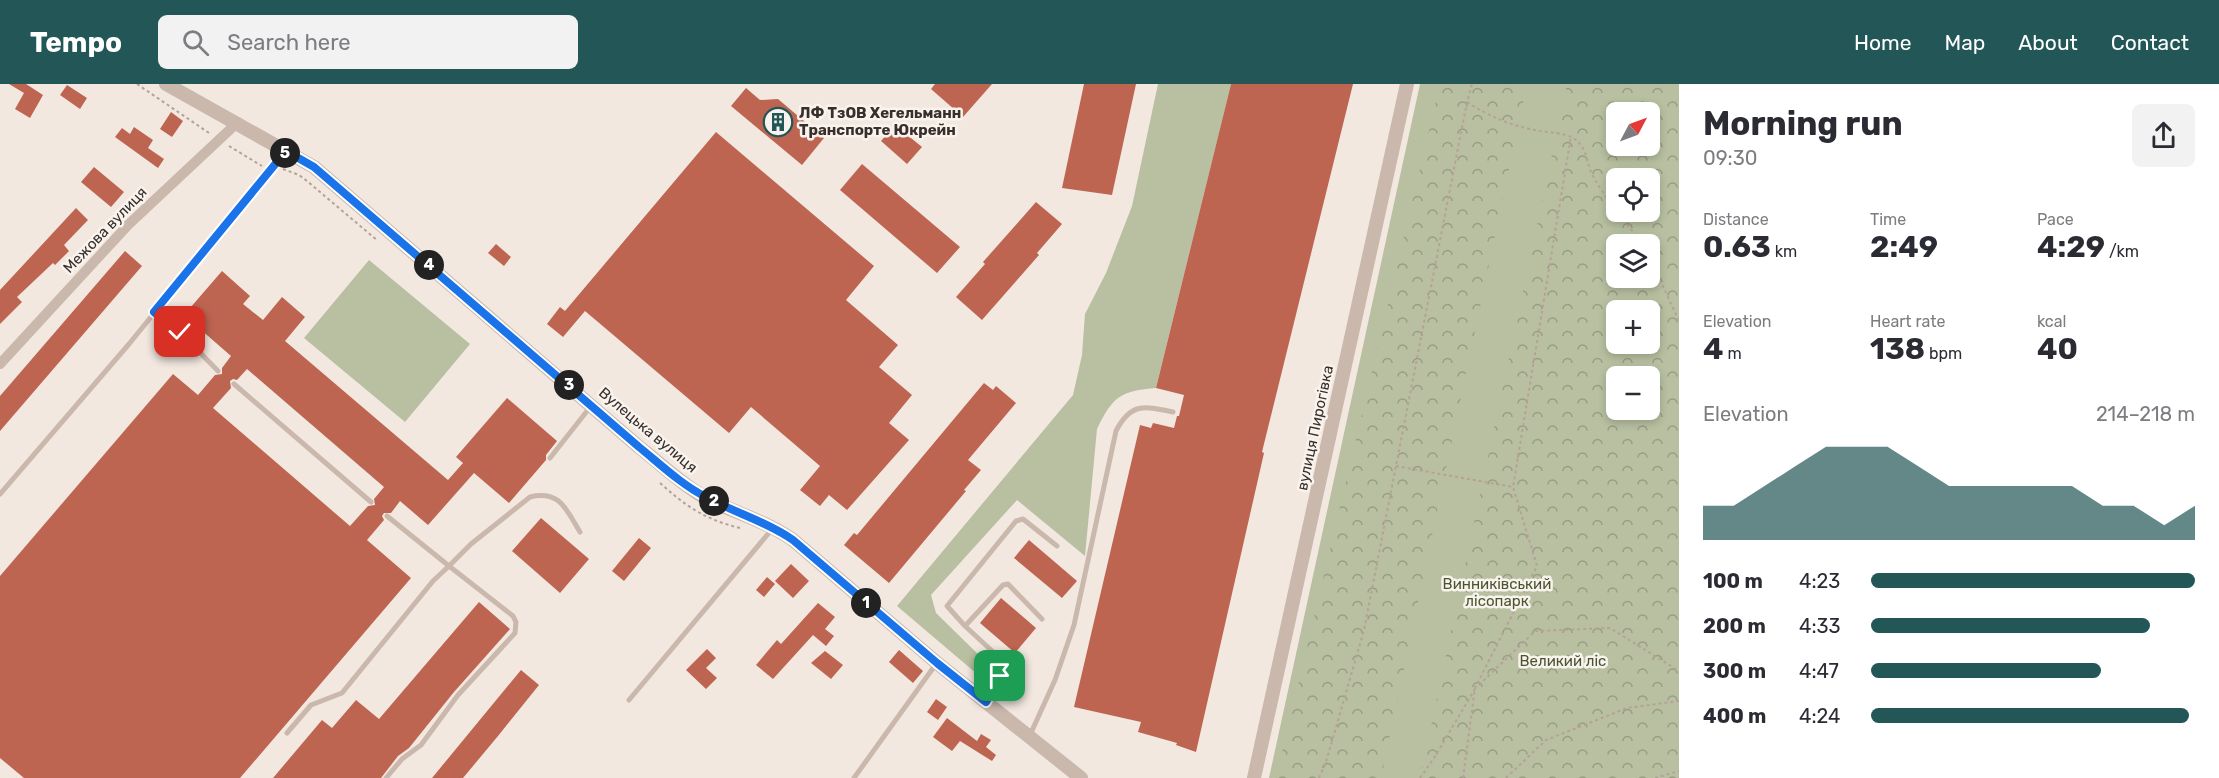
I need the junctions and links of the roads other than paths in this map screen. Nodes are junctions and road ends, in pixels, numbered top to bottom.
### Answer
1 (166, 84) edge
2 (1407, 84) edge
3 (238, 122) junction
4 (286, 151) junction
5 (154, 312) junction
6 (0, 364) edge
7 (219, 371) dead end
8 (234, 384) dead end
9 (592, 405) junction
10 (1173, 412) dead end
11 (550, 458) dead end
12 (0, 494) edge
13 (371, 502) dead end
14 (387, 516) dead end
15 (774, 526) junction
16 (580, 532) dead end
17 (1057, 546) dead end
18 (448, 566) junction
19 (1042, 619) dead end
20 (964, 626) junction
21 (937, 663) junction
22 (629, 699) dead end
23 (986, 702) junction
24 (287, 733) dead end
25 (1029, 736) junction
26 (386, 778) edge
27 (854, 778) edge
28 (1081, 778) edge
29 (1254, 778) edge

1 - 3 street, Вулецька вулиця
2 - 29 street, вулиця Пирогівка
3 - 4 street, Вулецька вулиця
3 - 6 street, Межова вулиця
4 - 5 lane
4 - 9 street, Вулецька вулиця
5 - 7 lane
5 - 12 lane
8 - 13 lane
9 - 11 lane
9 - 15 street, Вулецька вулиця
10 - 25 lane
14 - 18 lane
15 - 21 street, Вулецька вулиця
15 - 22 lane
16 - 18 lane
17 - 20 lane
18 - 24 lane
18 - 26 lane
19 - 20 lane
20 - 23 lane
21 - 23 street, Вулецька вулиця
21 - 27 lane
23 - 25 street, Вулецька вулиця
25 - 28 street, Вулецька вулиця

